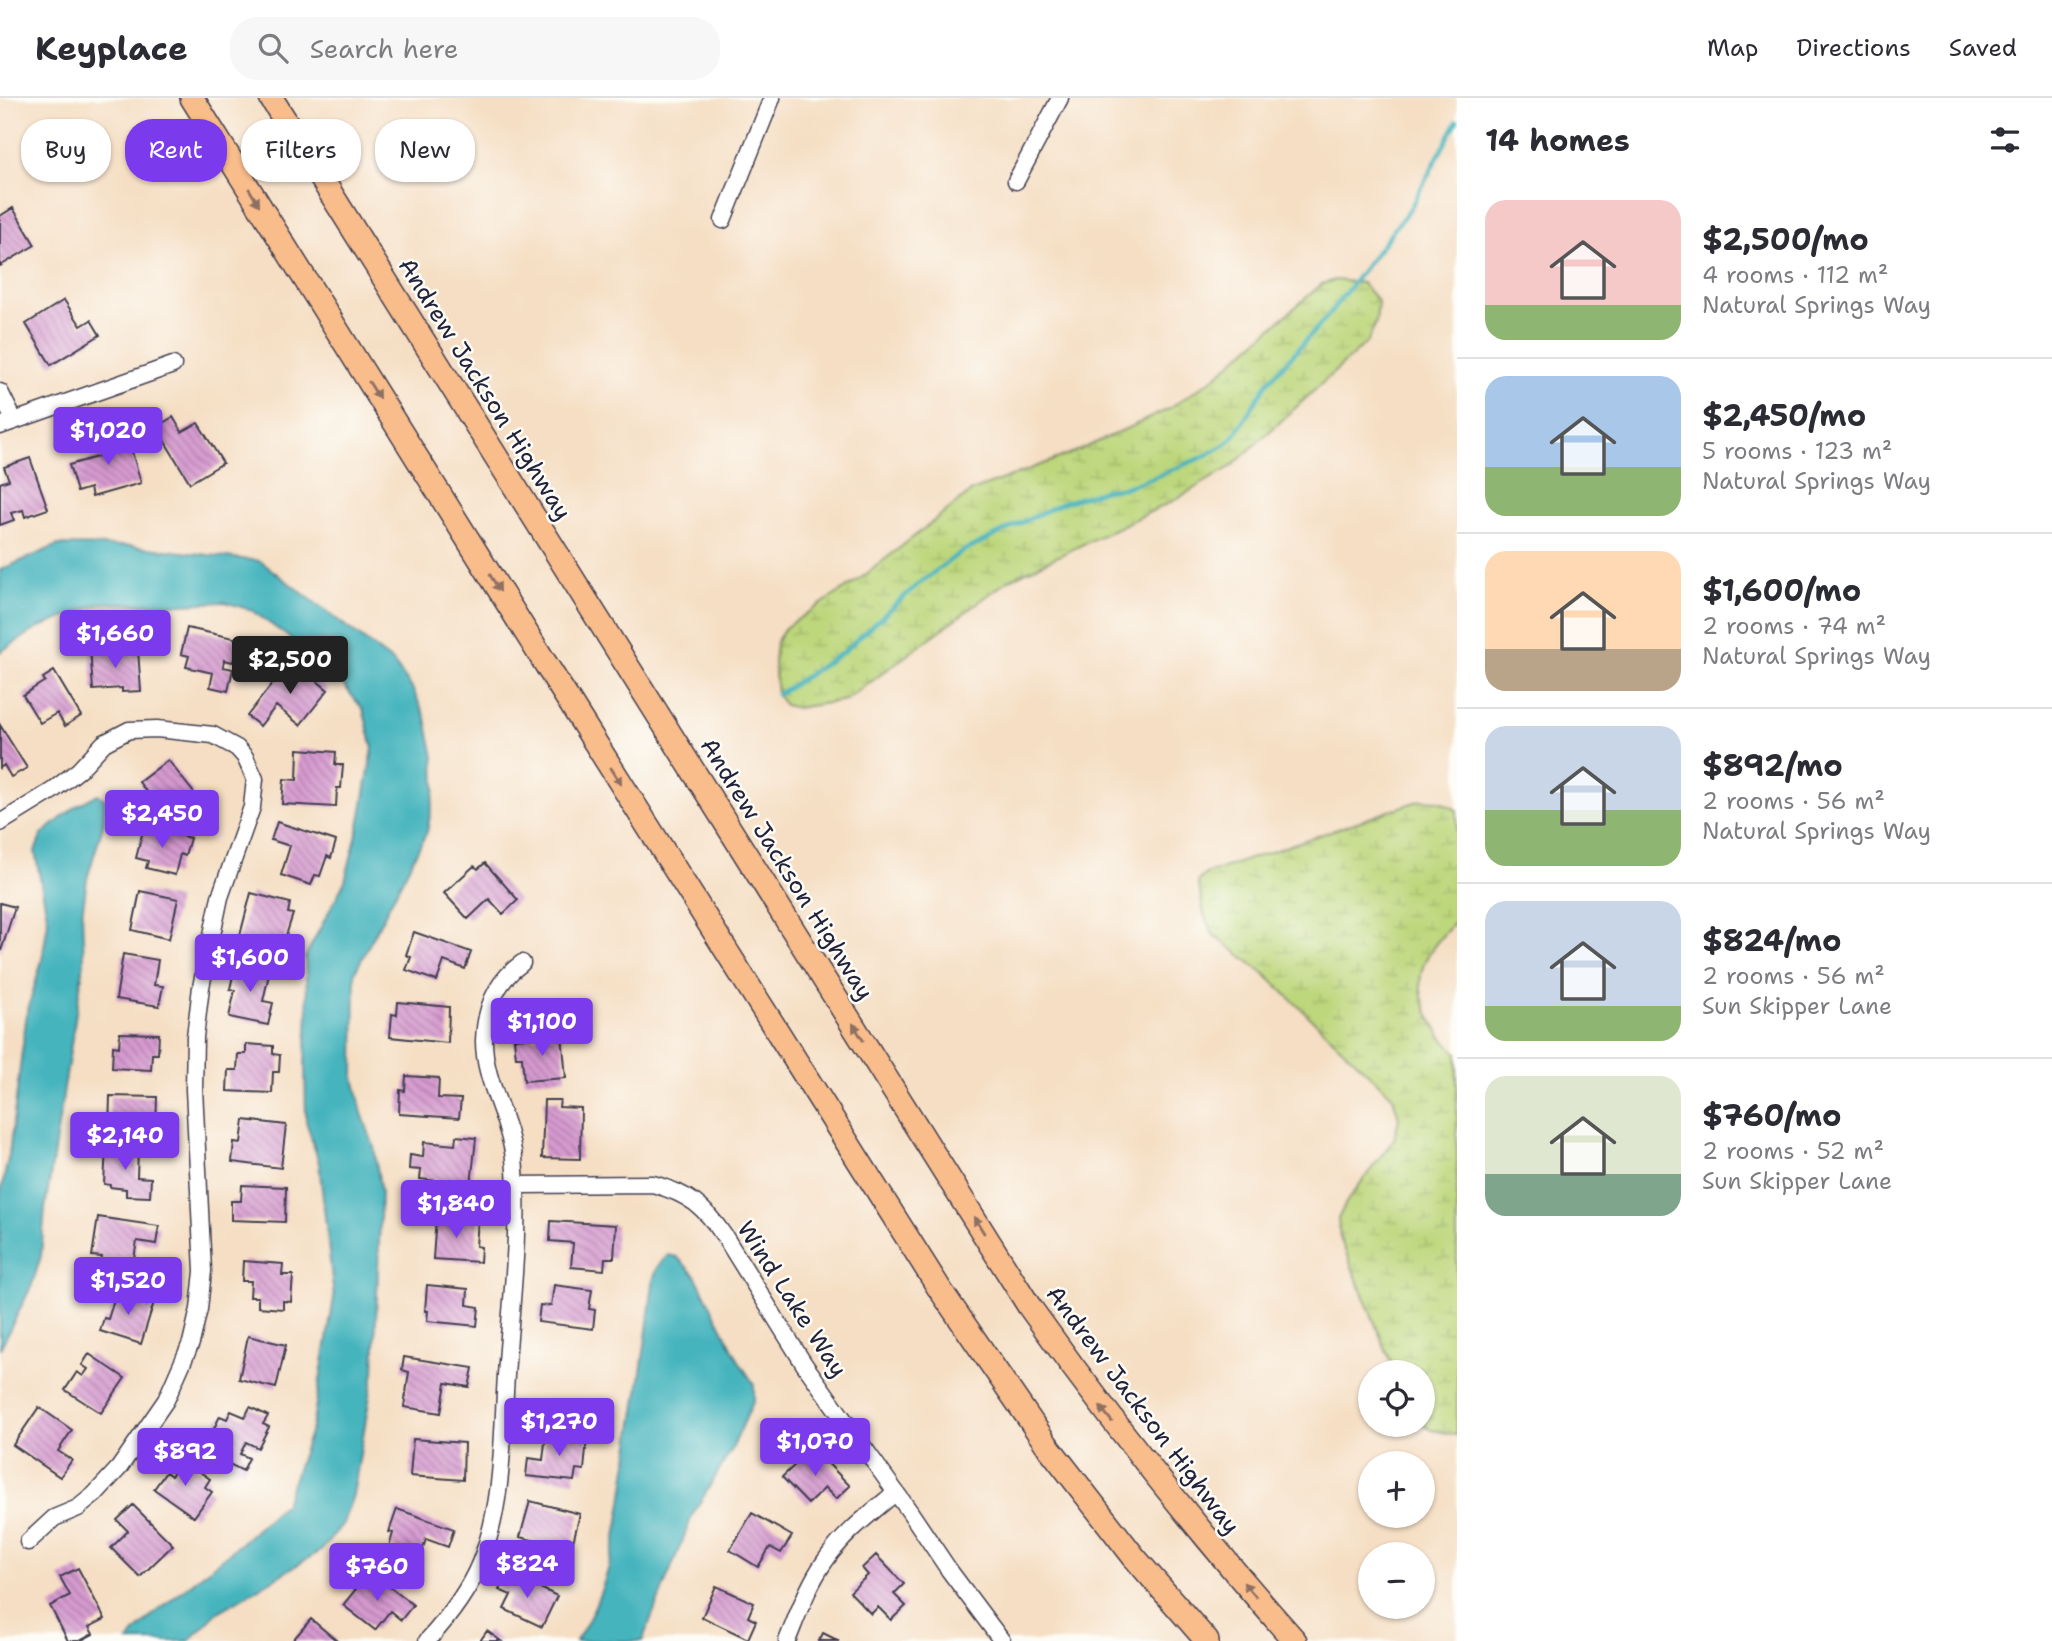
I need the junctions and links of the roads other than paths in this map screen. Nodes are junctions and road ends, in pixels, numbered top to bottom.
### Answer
1 (192, 98) edge
2 (271, 98) edge
3 (772, 98) edge
4 (1060, 98) edge
5 (1016, 181) dead end
6 (723, 220) dead end
7 (173, 365) dead end
8 (0, 392) edge
9 (7, 423) edge
10 (0, 823) edge
11 (522, 964) dead end
12 (516, 1185) junction
13 (896, 1492) junction
14 (28, 1542) dead end
15 (1134, 1557) junction
16 (427, 1641) edge
17 (787, 1641) edge
18 (1002, 1641) edge
19 (1193, 1641) edge
20 (1207, 1641) edge
21 (1295, 1641) edge

1 -> 15 highway
21 -> 2 highway, Andrew Jackson Highway
3 - 6 street
4 - 5 street
7 - 9 street
8 - 9 street
10 - 14 street
11 - 12 street
12 - 13 street, Wind Lake Way
12 - 16 street
13 - 17 street
13 - 18 street, Wind Lake Way
15 - 19 highway
15 - 20 highway

